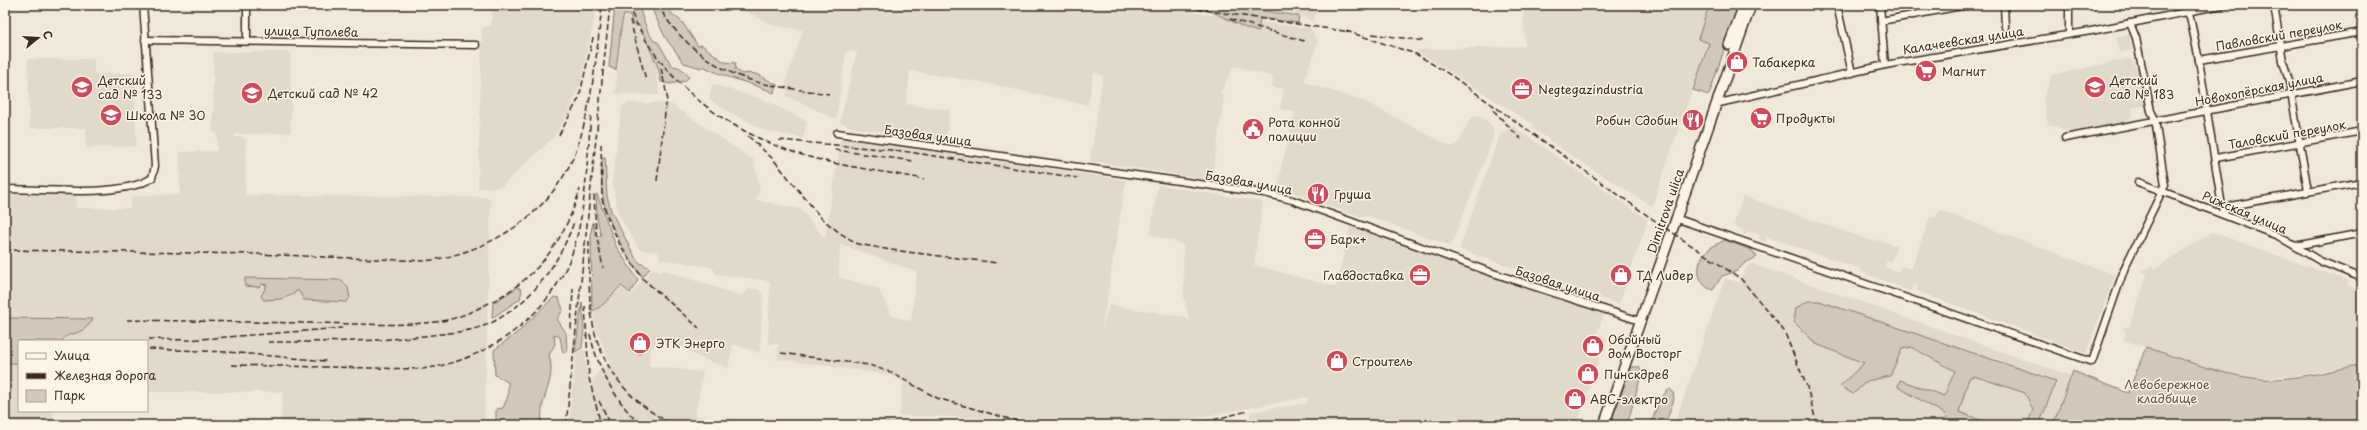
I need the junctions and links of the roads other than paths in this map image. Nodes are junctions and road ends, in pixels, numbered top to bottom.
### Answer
1 (143, 5) edge
2 (247, 5) edge
3 (1744, 5) edge
4 (1751, 5) edge
5 (1837, 5) edge
6 (1880, 5) edge
7 (1967, 5) edge
8 (2004, 5) edge
9 (2068, 5) edge
10 (2183, 5) edge
11 (2222, 5) edge
12 (2274, 5) edge
13 (2361, 5) edge
14 (2186, 12) junction
15 (2362, 12) edge
16 (1881, 21) junction
17 (2130, 23) junction
18 (2005, 27) dead end
19 (2362, 32) edge
20 (2069, 34) junction
21 (145, 40) junction
22 (247, 41) junction
23 (476, 45) dead end
24 (2280, 46) junction
25 (2199, 60) junction
26 (1885, 64) junction
27 (1852, 72) junction
28 (2362, 81) edge
29 (2290, 94) junction
30 (1712, 103) junction
31 (2206, 110) junction
32 (2155, 119) junction
33 (2362, 131) edge
34 (838, 133) dead end
35 (2065, 138) dead end
36 (2299, 142) junction
37 (2216, 158) junction
38 (2138, 182) dead end
39 (2362, 182) edge
40 (5, 189) edge
41 (2164, 190) junction
42 (2308, 191) junction
43 (2223, 213) junction
44 (1675, 218) junction
45 (2362, 233) edge
46 (2295, 246) junction
47 (2362, 278) edge
48 (1637, 320) junction
49 (1599, 425) edge
50 (1604, 425) edge

1 - 21 street
2 - 22 street
3 - 30 main road, Dimitrova ulica
4 - 30 main road, Dimitrova ulica
5 - 27 street
6 - 16 street
7 - 16 street
8 - 18 street
9 - 20 street
10 - 14 street
11 - 14 street, Калачеевская улица
12 - 24 street
13 - 15 street
14 - 17 street, Калачеевская улица
14 - 25 street
16 - 26 street
17 - 20 street, Калачеевская улица
17 - 32 street
19 - 24 street, Павловский переулок
20 - 26 street, Калачеевская улица
21 - 22 street, улица Туполева
21 - 40 street
22 - 23 street, улица Туполева
24 - 25 street, Павловский переулок
24 - 29 street
25 - 31 street
26 - 27 street, Калачеевская улица
27 - 30 street, Калачеевская улица
28 - 29 street, Новохопёрская улица
29 - 31 street, Новохопёрская улица
29 - 36 street
30 - 44 main road, Dimitrova ulica
30 - 48 main road, Dimitrova ulica
31 - 32 street, Новохопёрская улица
31 - 37 street
32 - 35 street, Новохопёрская улица
32 - 41 street
33 - 36 street, Таловский переулок
34 - 48 street, Базовая улица
36 - 37 street, Таловский переулок
36 - 42 street
37 - 43 street
38 - 41 street, Рижская улица
39 - 42 street
41 - 43 street, Рижская улица
41 - 44 street
42 - 43 street
43 - 46 street, Рижская улица
44 - 48 main road, Dimitrova ulica
45 - 46 street
46 - 47 street, Рижская улица
48 - 49 main road, Dimitrova ulica
48 - 50 main road, Dimitrova ulica

